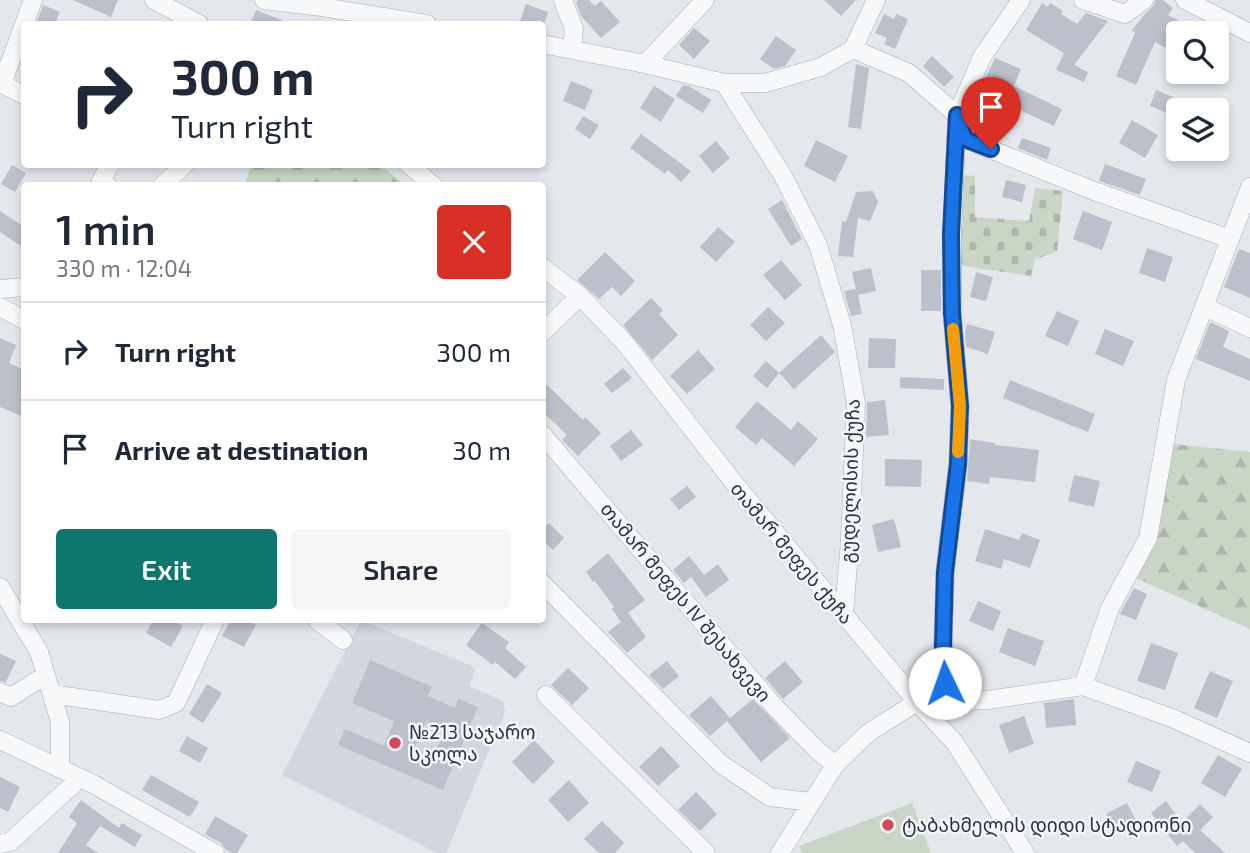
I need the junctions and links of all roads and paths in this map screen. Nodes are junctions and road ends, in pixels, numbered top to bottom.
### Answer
1 (33, 0) edge
2 (153, 0) edge
3 (264, 0) edge
4 (564, 0) edge
5 (705, 0) edge
6 (876, 0) edge
7 (1021, 0) edge
8 (1083, 0) edge
9 (1144, 0) edge
10 (1185, 0) edge
11 (323, 4) edge
12 (1217, 7) edge
13 (25, 21) edge
14 (193, 21) edge
15 (411, 21) edge
16 (21, 31) edge
17 (1250, 33) edge
18 (546, 45) edge
19 (572, 48) junction
20 (853, 49) junction
21 (645, 64) junction
22 (1, 83) edge
23 (724, 83) junction
24 (21, 93) edge
25 (957, 115) junction
26 (181, 168) edge
27 (413, 168) edge
28 (166, 182) edge
29 (430, 182) edge
30 (1250, 187) edge
31 (1230, 239) junction
32 (546, 270) edge
33 (21, 287) edge
34 (0, 289) edge
35 (580, 296) junction
36 (0, 307) edge
37 (1205, 307) junction
38 (21, 318) edge
39 (1250, 328) edge
40 (546, 329) edge
41 (546, 439) edge
42 (0, 587) edge
43 (546, 587) edge
44 (844, 614) junction
45 (21, 622) edge
46 (22, 623) edge
47 (214, 623) edge
48 (321, 623) edge
49 (343, 640) dead end
50 (46, 675) junction
51 (1083, 686) junction
52 (0, 692) edge
53 (52, 694) junction
54 (546, 695) dead end
55 (917, 702) junction
56 (946, 702) junction
57 (0, 740) edge
58 (1250, 753) edge
59 (835, 765) junction
60 (60, 769) junction
61 (80, 778) junction
62 (811, 802) junction
63 (0, 844) edge
64 (215, 853) edge
65 (706, 853) edge
66 (780, 853) edge
67 (1025, 853) edge

1 - 13 street
2 - 14 street
3 - 11 street
4 - 19 street
5 - 21 street
6 - 20 street
7 - 25 street
8 - 9 street
10 - 12 street
11 - 15 street
12 - 17 street
16 - 22 street
18 - 19 street
19 - 21 street
20 - 23 street
20 - 25 street
21 - 23 street
22 - 24 street
23 - 44 street, გუდელისის ქუჩა
25 - 31 street
25 - 56 street
26 - 28 street
27 - 29 street
30 - 31 street
31 - 37 street
32 - 35 street, თამარ მეფეს ქუჩა
33 - 34 street
35 - 40 street
35 - 44 street, თამარ მეფეს ქუჩა
36 - 38 street
37 - 39 street
37 - 51 street
41 - 59 street, თამარ მეფეს IV შესახვევი
42 - 45 street
43 - 62 street
44 - 55 street, თამარ მეფეს ქუჩა
46 - 50 street
47 - 53 street
48 - 49 street
50 - 52 street
50 - 53 street
51 - 56 street
51 - 58 street
53 - 60 street
54 - 65 street
55 - 56 street
55 - 59 street
55 - 67 street, თამარ მეფეს ქუჩა
57 - 60 street
59 - 62 street
60 - 61 street
61 - 63 street
61 - 64 street
62 - 66 street

